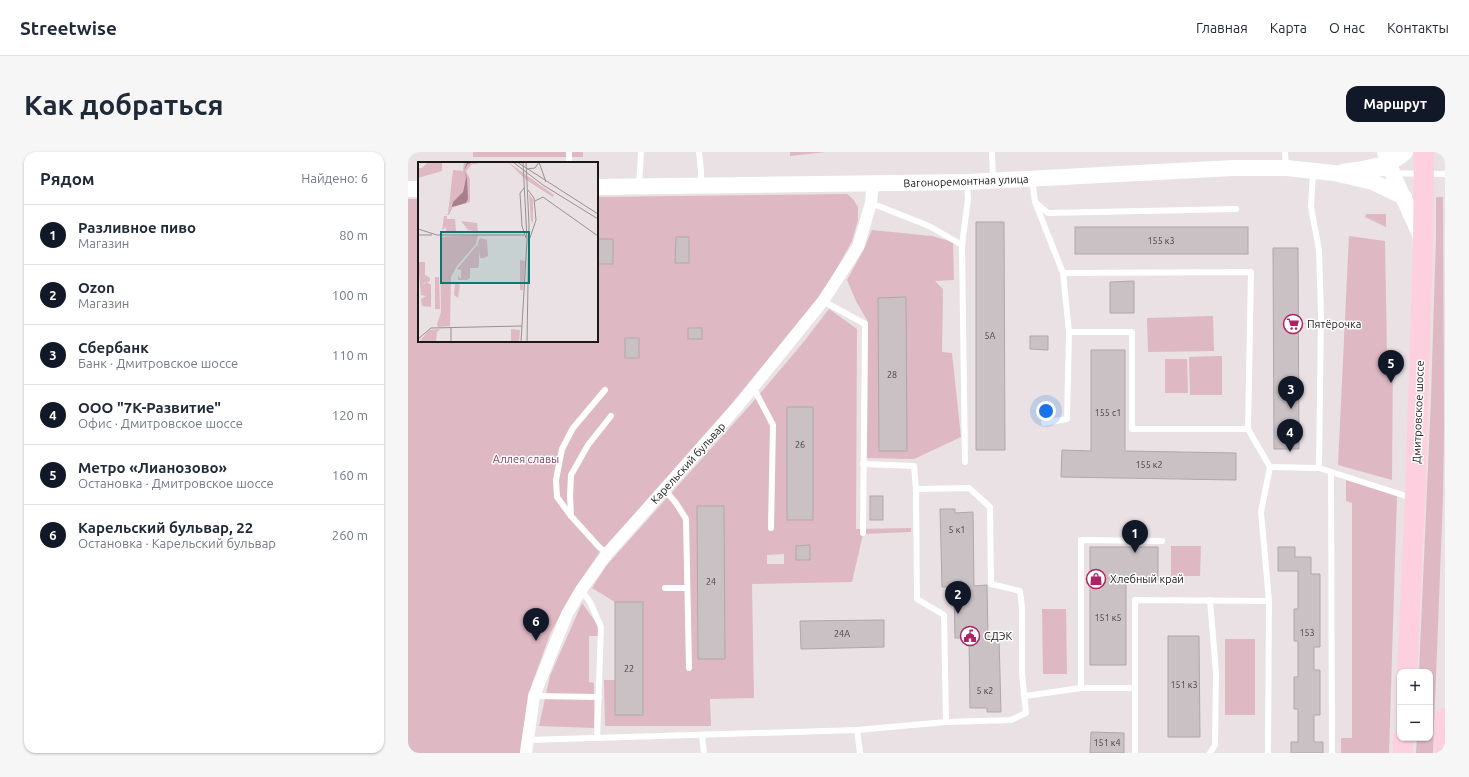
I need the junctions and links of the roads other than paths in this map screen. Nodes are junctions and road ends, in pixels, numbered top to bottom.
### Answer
1 (640, 152) edge
2 (699, 152) edge
3 (992, 152) edge
4 (1405, 152) edge
5 (1424, 152) edge
6 (1285, 160) edge
7 (1389, 162) edge
8 (1313, 170) junction
9 (1334, 173) junction
10 (1424, 173) junction
11 (1445, 174) edge
12 (1032, 179) junction
13 (993, 181) junction
14 (967, 182) junction
15 (873, 184) junction
16 (701, 186) junction
17 (598, 187) edge
18 (639, 187) junction
19 (1404, 197) junction
20 (1035, 202) junction
21 (871, 203) junction
22 (1236, 209) dead end
23 (1423, 239) junction
24 (962, 245) junction
25 (1063, 273) junction
26 (823, 301) junction
27 (1069, 332) junction
28 (753, 387) junction
29 (605, 390) dead end
30 (612, 416) dead end
31 (1044, 423) dead end
32 (1248, 429) junction
33 (965, 462) dead end
34 (863, 464) junction
35 (1270, 467) junction
36 (1319, 468) junction
37 (1331, 473) junction
38 (664, 489) junction
39 (916, 489) junction
40 (1416, 499) junction
41 (571, 516) junction
42 (771, 528) dead end
43 (863, 534) dead end
44 (1162, 541) dead end
45 (607, 554) junction
46 (664, 588) dead end
47 (687, 588) junction
48 (581, 590) junction
49 (1210, 600) junction
50 (1269, 601) junction
51 (689, 668) dead end
52 (1407, 669) edge
53 (1081, 688) junction
54 (1135, 688) junction
55 (534, 696) junction
56 (1025, 696) junction
57 (599, 697) junction
58 (1445, 718) edge
59 (946, 722) junction
60 (857, 730) junction
61 (702, 735) junction
62 (598, 738) junction
63 (527, 740) junction
64 (1403, 741) edge
65 (526, 753) edge
66 (704, 753) edge
67 (860, 753) edge
68 (1135, 753) edge
69 (1210, 753) edge
70 (1268, 753) edge
71 (1332, 753) edge
72 (1403, 753) edge
73 (1444, 753) edge

1 - 18 lane
2 - 16 lane
3 - 13 lane
4 - 7 street, Вагоноремонтная улица
5 - 10 main road, Дмитровское шоссе
6 - 8 street, Вагоноремонтная улица
6 - 12 street, Вагоноремонтная улица
7 - 9 street, Вагоноремонтная улица
7 - 10 lane
7 - 19 street
8 - 9 street, Вагоноремонтная улица
8 - 36 lane
9 - 19 street, Вагоноремонтная улица
10 - 11 lane
10 - 23 main road, Дмитровское шоссе
12 - 13 street, Вагоноремонтная улица
12 - 20 lane
13 - 14 street, Вагоноремонтная улица
14 - 15 street, Вагоноремонтная улица
14 - 24 lane
15 - 16 street, Вагоноремонтная улица
15 - 21 street, Карельский бульвар
16 - 18 street, Вагоноремонтная улица
17 - 18 street, Вагоноремонтная улица
19 - 23 street
20 - 22 lane
20 - 25 lane
21 - 24 lane
21 - 26 street, Карельский бульвар
23 - 40 main road, Дмитровское шоссе
24 - 33 lane
25 - 27 lane
25 - 32 lane
26 - 28 street, Карельский бульвар
26 - 34 lane
27 - 31 lane
27 - 32 lane
28 - 38 street, Карельский бульвар
28 - 42 lane
29 - 41 lane
30 - 41 lane
32 - 35 lane
34 - 39 lane
34 - 43 lane
35 - 36 lane
35 - 50 lane
36 - 37 lane
37 - 40 lane
37 - 71 lane
38 - 45 street, Карельский бульвар
38 - 47 lane
39 - 56 lane
39 - 59 lane
40 - 52 main road, Дмитровское шоссе
41 - 45 lane
44 - 53 lane
45 - 48 street, Карельский бульвар
46 - 47 lane
47 - 51 lane
48 - 55 street, Карельский бульвар
48 - 57 lane
49 - 50 lane
49 - 54 lane
49 - 69 lane
50 - 70 lane
53 - 54 lane
53 - 56 lane
54 - 68 lane
55 - 57 lane
55 - 63 street, Карельский бульвар
56 - 59 lane
57 - 62 lane
58 - 73 main road
59 - 60 lane
60 - 61 lane
60 - 67 lane
61 - 62 lane
61 - 66 lane
62 - 63 lane
63 - 65 street, Карельский бульвар
64 - 72 main road

